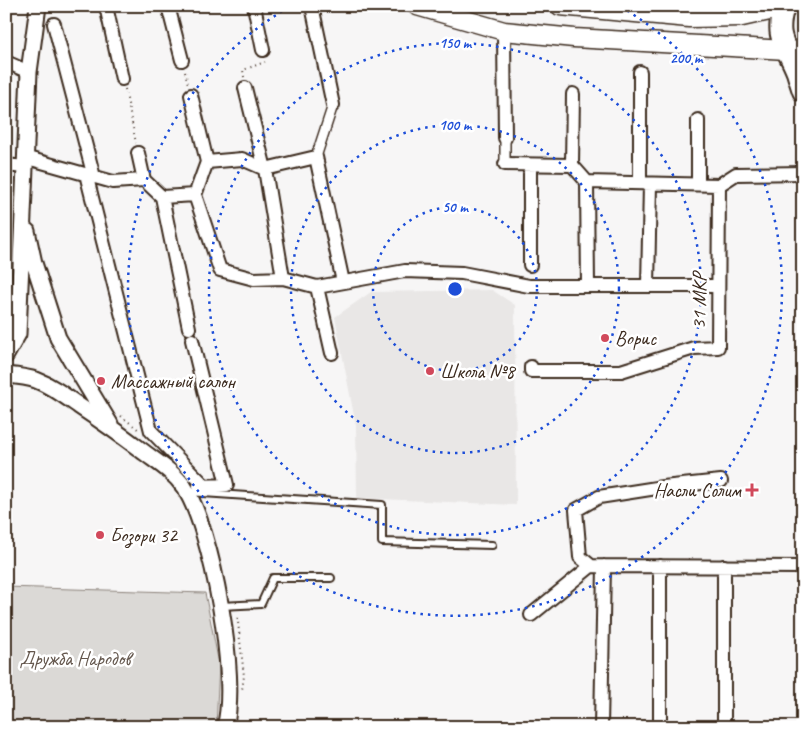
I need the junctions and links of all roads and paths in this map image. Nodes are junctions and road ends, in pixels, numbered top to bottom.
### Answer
1 (38, 6) edge
2 (106, 6) edge
3 (168, 6) edge
4 (254, 6) edge
5 (312, 6) edge
6 (417, 6) edge
7 (560, 6) edge
8 (786, 7) edge
9 (54, 24) dead end
10 (504, 31) junction
11 (263, 50) joint
12 (795, 51) edge
13 (182, 60) joint
14 (6, 62) edge
15 (29, 72) junction
16 (640, 72) dead end
17 (122, 79) joint
18 (245, 88) joint
19 (803, 91) edge
20 (573, 94) dead end
21 (191, 95) joint
22 (333, 105) joint
23 (698, 120) dead end
24 (505, 138) joint
25 (138, 153) joint
26 (316, 157) junction
27 (24, 162) junction
28 (207, 162) junction
29 (505, 164) joint
30 (6, 165) edge
31 (530, 165) junction
32 (572, 165) junction
33 (265, 169) junction
34 (803, 173) edge
35 (90, 175) junction
36 (144, 180) junction
37 (588, 182) junction
38 (645, 184) junction
39 (698, 184) junction
40 (720, 185) junction
41 (195, 194) junction
42 (162, 197) junction
43 (530, 265) dead end
44 (283, 278) junction
45 (343, 282) junction
46 (588, 286) junction
47 (648, 286) junction
48 (718, 286) junction
49 (317, 287) junction
50 (332, 353) dead end
51 (6, 355) edge
52 (531, 369) dead end
53 (6, 375) edge
54 (114, 429) junction
55 (721, 481) dead end
56 (205, 486) junction
57 (185, 489) junction
58 (492, 545) dead end
59 (591, 566) junction
60 (604, 566) junction
61 (660, 566) junction
62 (724, 566) junction
63 (803, 567) edge
64 (331, 578) dead end
65 (220, 606) junction
66 (531, 614) dead end
67 (122, 723) dead end
68 (111, 727) edge
69 (225, 727) edge
70 (601, 727) edge
71 (660, 727) edge
72 (724, 727) edge

1 - 15 street
2 - 17 street
3 - 13 street
4 - 11 street
5 - 22 street
6 - 10 main road
7 - 8 main road
8 - 12 highway
9 - 35 street
10 - 12 main road
10 - 24 street
11 - 18 path
12 - 19 highway
13 - 21 path
14 - 15 street
15 - 27 street
16 - 38 street
17 - 25 path
18 - 33 street
20 - 32 street
21 - 28 street
22 - 26 street
23 - 39 street
24 - 29 street
25 - 36 street
26 - 33 street
26 - 45 street
27 - 30 street
27 - 35 street
27 - 51 street
27 - 54 street
28 - 33 street
28 - 41 street
29 - 31 street
31 - 32 street
31 - 43 street
32 - 37 street
33 - 44 street
34 - 40 street
35 - 36 street
35 - 56 street
36 - 42 street
37 - 38 street
37 - 46 street
38 - 39 street
38 - 47 street
39 - 40 street
40 - 48 street, 31 МКР
41 - 42 street
41 - 44 street
42 - 56 street
44 - 49 street
45 - 46 street
45 - 49 street
46 - 47 street
47 - 48 street
48 - 52 street, 31 МКР
49 - 50 street
53 - 54 street
54 - 57 street
55 - 59 street
56 - 57 street
57 - 58 lane
57 - 65 street
59 - 60 street
59 - 66 street
60 - 61 street
60 - 70 street
61 - 62 street
61 - 71 street
62 - 63 street
62 - 72 street
64 - 65 lane
65 - 69 street
67 - 68 path

